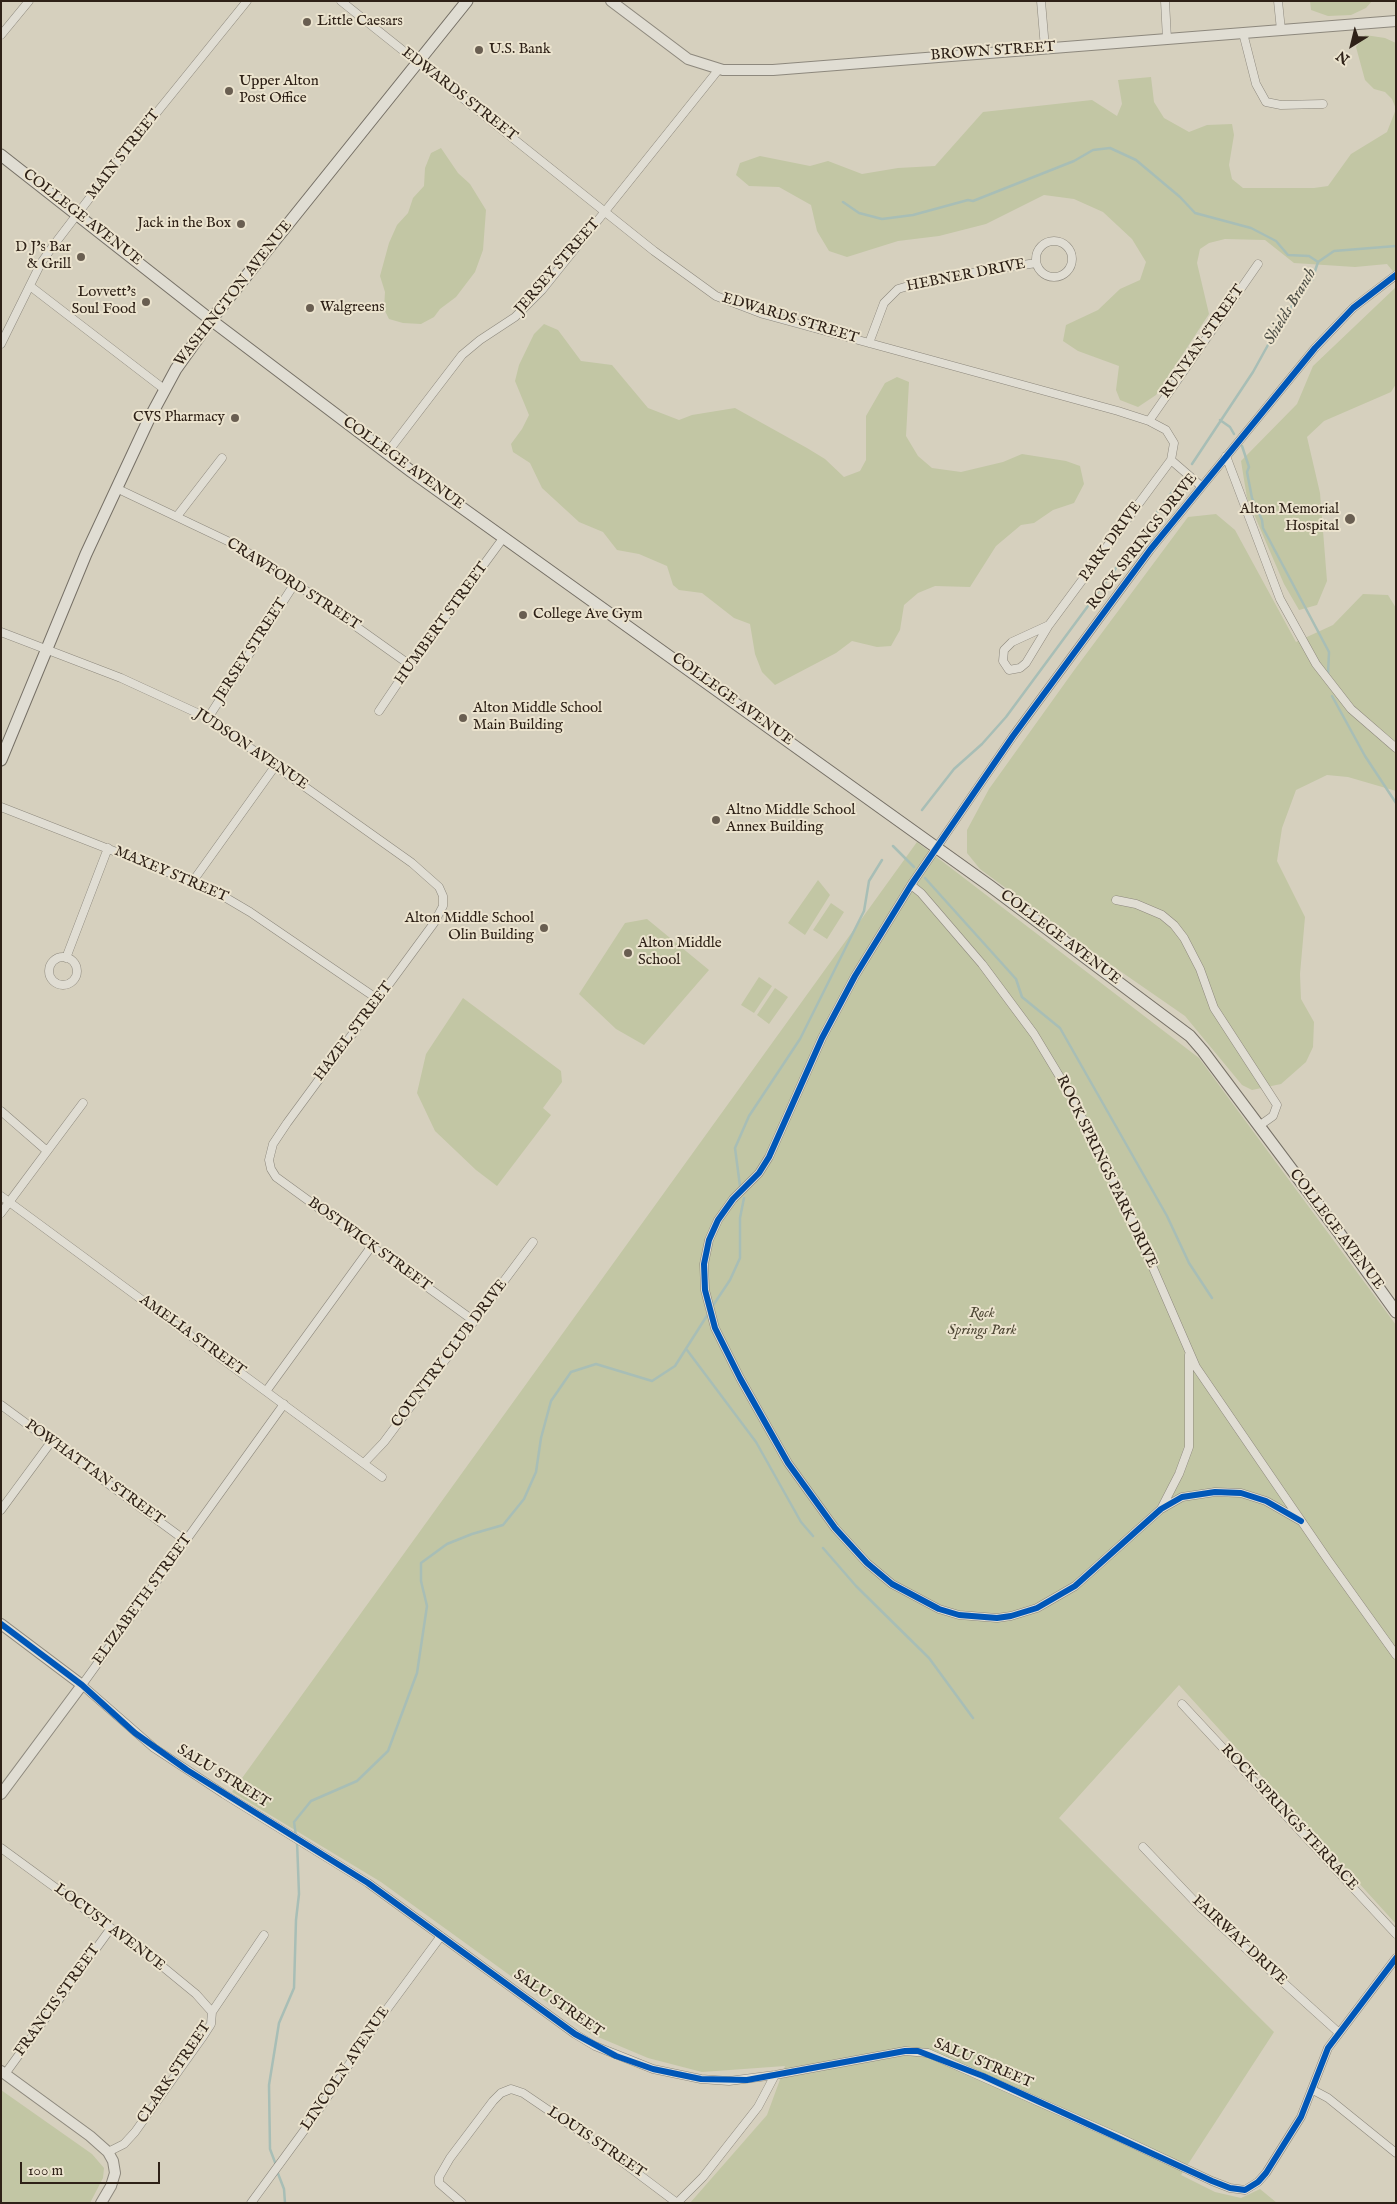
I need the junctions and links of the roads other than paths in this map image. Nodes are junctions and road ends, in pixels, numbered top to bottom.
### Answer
1 (29, 1) edge
2 (247, 1) edge
3 (341, 1) edge
4 (467, 1) edge
5 (611, 1) edge
6 (1041, 1) edge
7 (1164, 1) edge
8 (1278, 1) edge
9 (1396, 21) edge
10 (1281, 30) junction
11 (1243, 33) junction
12 (1, 35) edge
13 (1167, 39) junction
14 (1045, 48) junction
15 (418, 63) junction
16 (719, 69) junction
17 (1323, 104) dead end
18 (1, 155) edge
19 (605, 212) junction
20 (78, 214) junction
21 (1036, 263) junction
22 (1258, 264) dead end
23 (1396, 275) edge
24 (30, 286) junction
25 (211, 320) junction
26 (869, 343) junction
27 (1, 344) edge
28 (164, 390) junction
29 (1148, 420) junction
30 (387, 453) junction
31 (1226, 456) junction
32 (222, 458) dead end
33 (1171, 460) junction
34 (1201, 486) junction
35 (116, 488) junction
36 (178, 515) junction
37 (504, 538) junction
38 (295, 583) junction
39 (1049, 624) junction
40 (1, 632) edge
41 (46, 649) junction
42 (410, 665) junction
43 (379, 711) dead end
44 (208, 718) junction
45 (1396, 748) edge
46 (1, 760) edge
47 (276, 765) junction
48 (1, 807) edge
49 (108, 848) junction
50 (937, 848) junction
51 (194, 881) junction
52 (911, 885) junction
53 (1116, 900) dead end
54 (443, 901) joint
55 (66, 958) dead end
56 (379, 1000) junction
57 (83, 1103) dead end
58 (1, 1111) edge
59 (1259, 1126) junction
60 (47, 1150) junction
61 (270, 1165) joint
62 (1, 1196) edge
63 (9, 1202) junction
64 (1, 1213) edge
65 (533, 1242) dead end
66 (371, 1247) junction
67 (1396, 1312) edge
68 (474, 1321) junction
69 (1189, 1354) junction
70 (267, 1390) junction
71 (284, 1404) junction
72 (1, 1405) edge
73 (51, 1442) junction
74 (364, 1463) junction
75 (382, 1477) dead end
76 (1161, 1509) junction
77 (1, 1510) edge
78 (1301, 1521) junction
79 (186, 1541) junction
80 (1, 1624) edge
81 (1396, 1655) edge
82 (82, 1685) junction
83 (1182, 1704) dead end
84 (1, 1794) edge
85 (1143, 1847) dead end
86 (1, 1848) edge
87 (111, 1928) junction
88 (1396, 1934) edge
89 (264, 1935) dead end
90 (441, 1936) junction
91 (1396, 1958) edge
92 (212, 2012) junction
93 (1338, 2032) junction
94 (3, 2073) edge
95 (775, 2075) junction
96 (1313, 2090) junction
97 (108, 2152) junction
98 (1396, 2152) edge
99 (101, 2203) edge
100 (251, 2203) edge
101 (462, 2203) edge
102 (677, 2203) edge

1 - 12 street
2 - 20 street, MAIN STREET
3 - 15 street, EDWARDS STREET
4 - 15 main road, WASHINGTON AVENUE
5 - 16 street, BROWN STREET
6 - 14 street
7 - 13 street
8 - 10 street
9 - 10 street, BROWN STREET
10 - 11 street, BROWN STREET
11 - 13 street, BROWN STREET
11 - 17 street
13 - 14 street, BROWN STREET
14 - 16 street, BROWN STREET
15 - 19 street, EDWARDS STREET
15 - 25 main road, WASHINGTON AVENUE
16 - 19 street, JERSEY STREET
18 - 20 main road, COLLEGE AVENUE
19 - 26 street, EDWARDS STREET
19 - 30 street, JERSEY STREET
20 - 24 street, MAIN STREET
20 - 25 main road, COLLEGE AVENUE
21 - 21 street, HEBNER DRIVE
21 - 26 street, HEBNER DRIVE
22 - 29 street, RUNYAN STREET
23 - 31 street, ROCK SPRINGS DRIVE
24 - 27 street, MAIN STREET
24 - 28 street
25 - 28 main road, WASHINGTON AVENUE
25 - 30 main road, COLLEGE AVENUE
26 - 29 street, EDWARDS STREET
28 - 35 main road, WASHINGTON AVENUE
29 - 33 street, EDWARDS STREET
30 - 37 main road, COLLEGE AVENUE
31 - 34 street, ROCK SPRINGS DRIVE
31 - 45 street
32 - 36 street
33 - 34 street
33 - 39 street, PARK DRIVE
34 - 50 street, ROCK SPRINGS DRIVE
35 - 36 street, CRAWFORD STREET
35 - 41 main road, WASHINGTON AVENUE
36 - 38 street, CRAWFORD STREET
37 - 42 street, HUMBERT STREET
37 - 50 main road, COLLEGE AVENUE
38 - 42 street, CRAWFORD STREET
38 - 44 street, JERSEY STREET
39 - 39 street, PARK DRIVE
40 - 41 street, JUDSON AVENUE
41 - 44 street, JUDSON AVENUE
41 - 46 main road, WASHINGTON AVENUE
42 - 43 street, HUMBERT STREET
44 - 47 street, JUDSON AVENUE
47 - 51 street
47 - 54 street, JUDSON AVENUE
48 - 49 street, MAXEY STREET
49 - 51 street, MAXEY STREET
49 - 55 street
50 - 52 street, ROCK SPRINGS PARK DRIVE
50 - 59 main road, COLLEGE AVENUE
51 - 56 street, MAXEY STREET
52 - 69 street, ROCK SPRINGS PARK DRIVE
52 - 76 street, ROCK SPRINGS PARK DRIVE
53 - 59 street
54 - 56 street, HAZEL STREET
56 - 61 street, HAZEL STREET
57 - 60 street
58 - 60 street
59 - 67 main road, COLLEGE AVENUE
60 - 63 street
61 - 66 street, BOSTWICK STREET
62 - 63 street, AMELIA STREET
63 - 64 street
63 - 70 street, AMELIA STREET
65 - 68 street, COUNTRY CLUB DRIVE
66 - 68 street, BOSTWICK STREET
66 - 70 street
68 - 74 street, COUNTRY CLUB DRIVE
69 - 76 street, ROCK SPRINGS PARK DRIVE
69 - 78 street, ROCK SPRINGS PARK DRIVE
70 - 71 street, AMELIA STREET
71 - 74 street, AMELIA STREET
71 - 79 street, ELIZABETH STREET
72 - 73 street, POWHATTAN STREET
73 - 77 street
73 - 79 street, POWHATTAN STREET
74 - 75 street, AMELIA STREET
76 - 78 street, ROCK SPRINGS PARK DRIVE
78 - 81 street, ROCK SPRINGS PARK DRIVE
79 - 82 street, ELIZABETH STREET
80 - 82 street, SALU STREET
82 - 84 street, ELIZABETH STREET
82 - 90 street, SALU STREET
83 - 88 street, ROCK SPRINGS TERRACE
85 - 93 street, FAIRWAY DRIVE
86 - 87 street, LOCUST AVENUE
87 - 92 street, LOCUST AVENUE
87 - 94 street, FRANCIS STREET
89 - 92 street, CLARK STREET
90 - 95 street, SALU STREET
90 - 100 street, LINCOLN AVENUE
91 - 93 street
92 - 97 street, CLARK STREET
93 - 96 street
94 - 97 street
95 - 96 street, SALU STREET
95 - 102 street
96 - 98 street
97 - 99 street
101 - 102 street, LOUIS STREET

